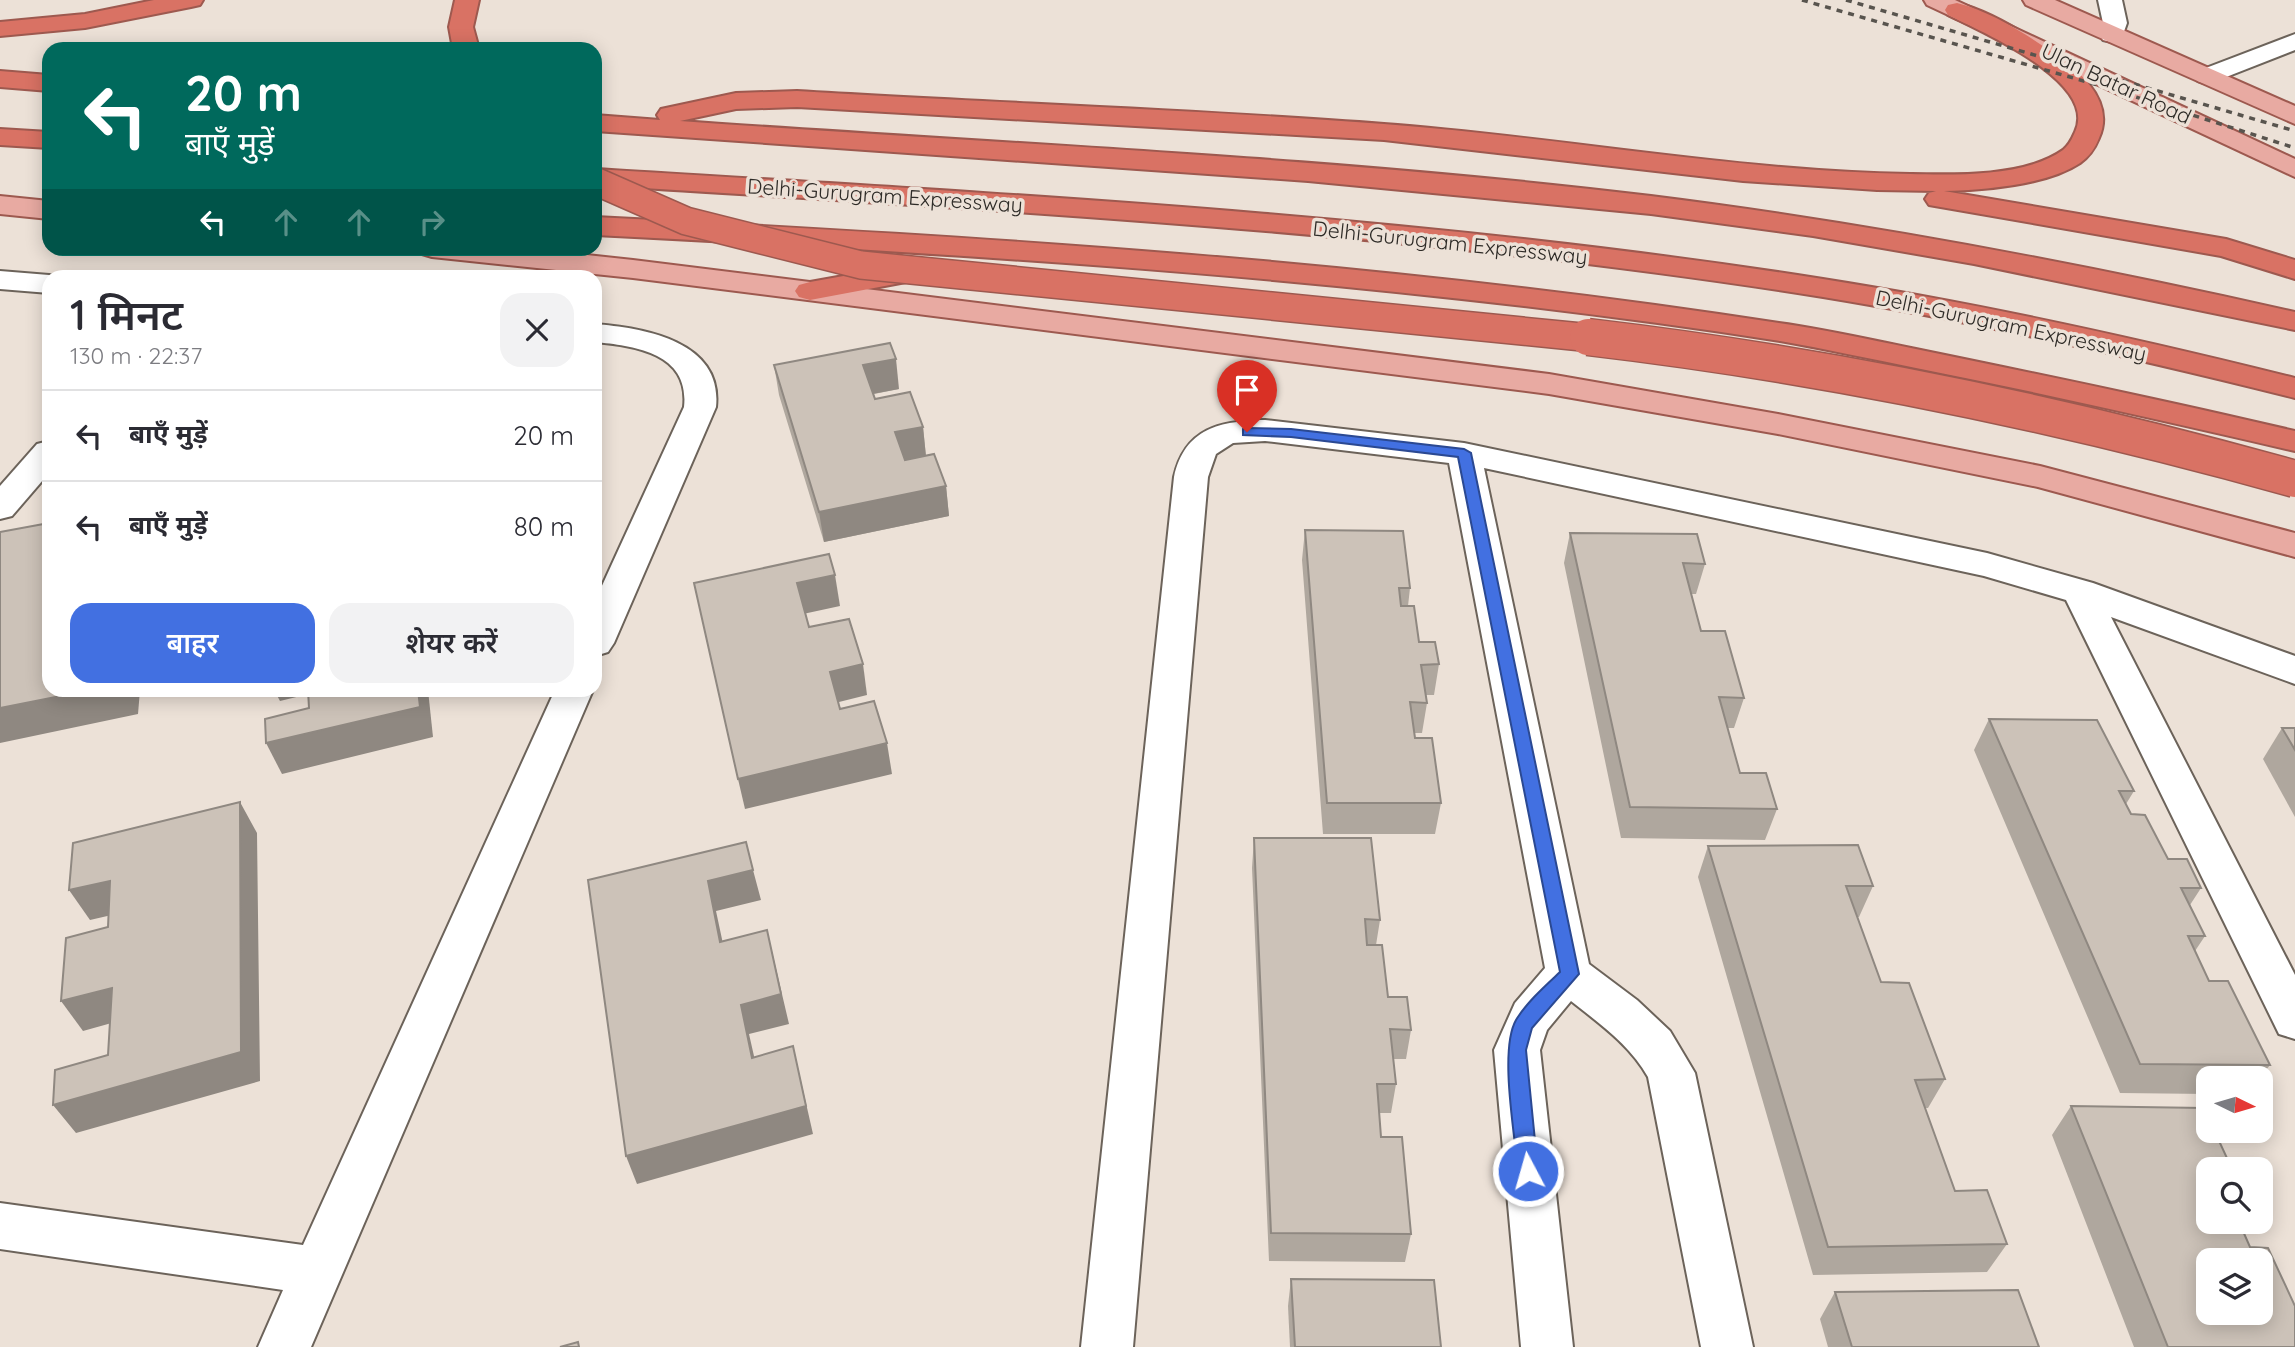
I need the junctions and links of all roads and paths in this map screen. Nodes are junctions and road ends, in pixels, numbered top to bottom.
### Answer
1 (191, 0) edge
2 (467, 0) edge
3 (2035, 0) edge
4 (2110, 0) edge
5 (1946, 5) edge
6 (0, 29) edge
7 (2112, 34) junction
8 (464, 38) edge
9 (2295, 41) edge
10 (2207, 76) junction
11 (0, 79) edge
12 (42, 82) edge
13 (2295, 116) edge
14 (602, 123) edge
15 (627, 125) junction
16 (0, 137) edge
17 (42, 140) edge
18 (2295, 169) edge
19 (1763, 175) junction
20 (602, 179) edge
21 (602, 182) edge
22 (0, 205) edge
23 (42, 209) edge
24 (602, 226) edge
25 (1033, 252) junction
26 (509, 256) edge
27 (2295, 270) edge
28 (0, 280) edge
29 (42, 283) edge
30 (810, 291) junction
31 (2295, 321) edge
32 (602, 334) edge
33 (2295, 388) edge
34 (2186, 416) junction
35 (2295, 425) edge
36 (2295, 441) edge
37 (1464, 453) junction
38 (42, 459) edge
39 (2295, 479) edge
40 (0, 508) edge
41 (2295, 545) edge
42 (2080, 592) junction
43 (602, 627) edge
44 (2295, 670) edge
45 (572, 697) edge
46 (1569, 974) junction
47 (2295, 1020) edge
48 (0, 1226) edge
49 (316, 1271) junction
50 (284, 1347) edge
51 (1107, 1347) edge
52 (1547, 1347) edge
53 (1727, 1347) edge

1 - 6 highway
2 - 8 highway
3 - 7 main road, Ulan Batar Road
4 - 7 street
5 - 18 main road, Ulan Batar Road
5 - 19 highway
7 - 10 main road, Ulan Batar Road
9 - 10 street
10 - 13 main road, Ulan Batar Road
11 - 12 highway
14 - 15 highway
15 - 19 highway
15 - 31 highway
16 - 17 highway
19 - 27 highway
20 - 33 highway, Delhi-Gurugram Expressway
21 - 39 highway, bridge
22 - 23 main road
24 - 25 highway
25 - 30 highway
25 - 34 highway
26 - 30 main road
28 - 29 street
30 - 41 main road
32 - 43 street
34 - 35 highway
34 - 36 highway
37 - 42 street
37 - 46 street
37 - 51 street
38 - 40 street
42 - 44 street
42 - 47 street
45 - 49 street
46 - 52 street
46 - 53 street
48 - 49 street
49 - 50 street

